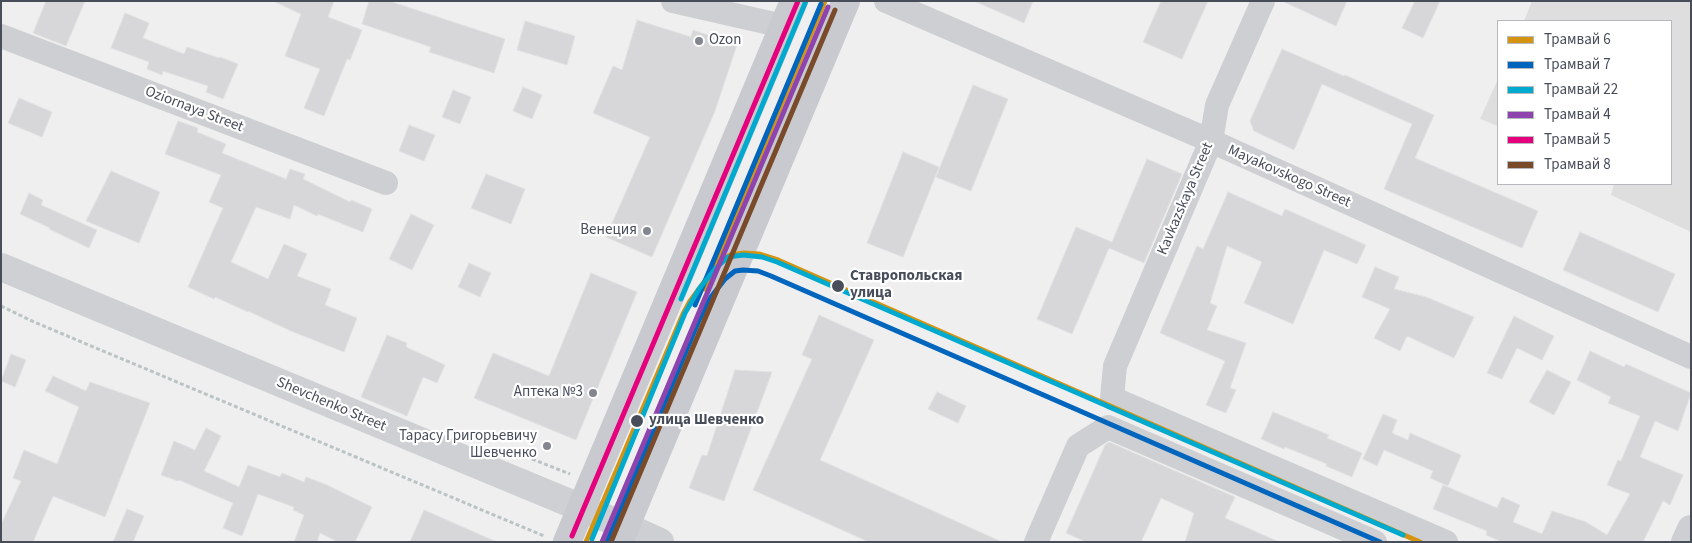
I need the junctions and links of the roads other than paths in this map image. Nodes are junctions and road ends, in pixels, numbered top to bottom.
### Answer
1 (672, 1) edge
2 (794, 1) edge
3 (846, 1) edge
4 (886, 1) edge
5 (1263, 1) edge
6 (783, 26) junction
7 (1, 36) edge
8 (1211, 141) junction
9 (386, 183) dead end
10 (1, 267) edge
11 (1691, 357) edge
12 (581, 509) junction
13 (1691, 530) edge
14 (622, 534) edge
15 (558, 540) edge
16 (660, 542) edge
17 (1036, 542) edge
18 (1374, 542) edge
19 (1446, 542) edge
20 (1686, 542) edge

1 - 6 street
2 - 6 main road
3 - 14 main road
4 - 8 street, Mayakovskogo Street
5 - 8 street, Kavkazskaya Street
6 - 12 main road
7 - 9 street, Oziornaya Street
8 - 11 street, Mayakovskogo Street
8 - 19 street, Kavkazskaya Street
10 - 12 main road, Shevchenko Street
12 - 14 main road, Shevchenko Street
12 - 15 main road
13 - 20 street
14 - 16 street, Shevchenko Street
17 - 18 street

